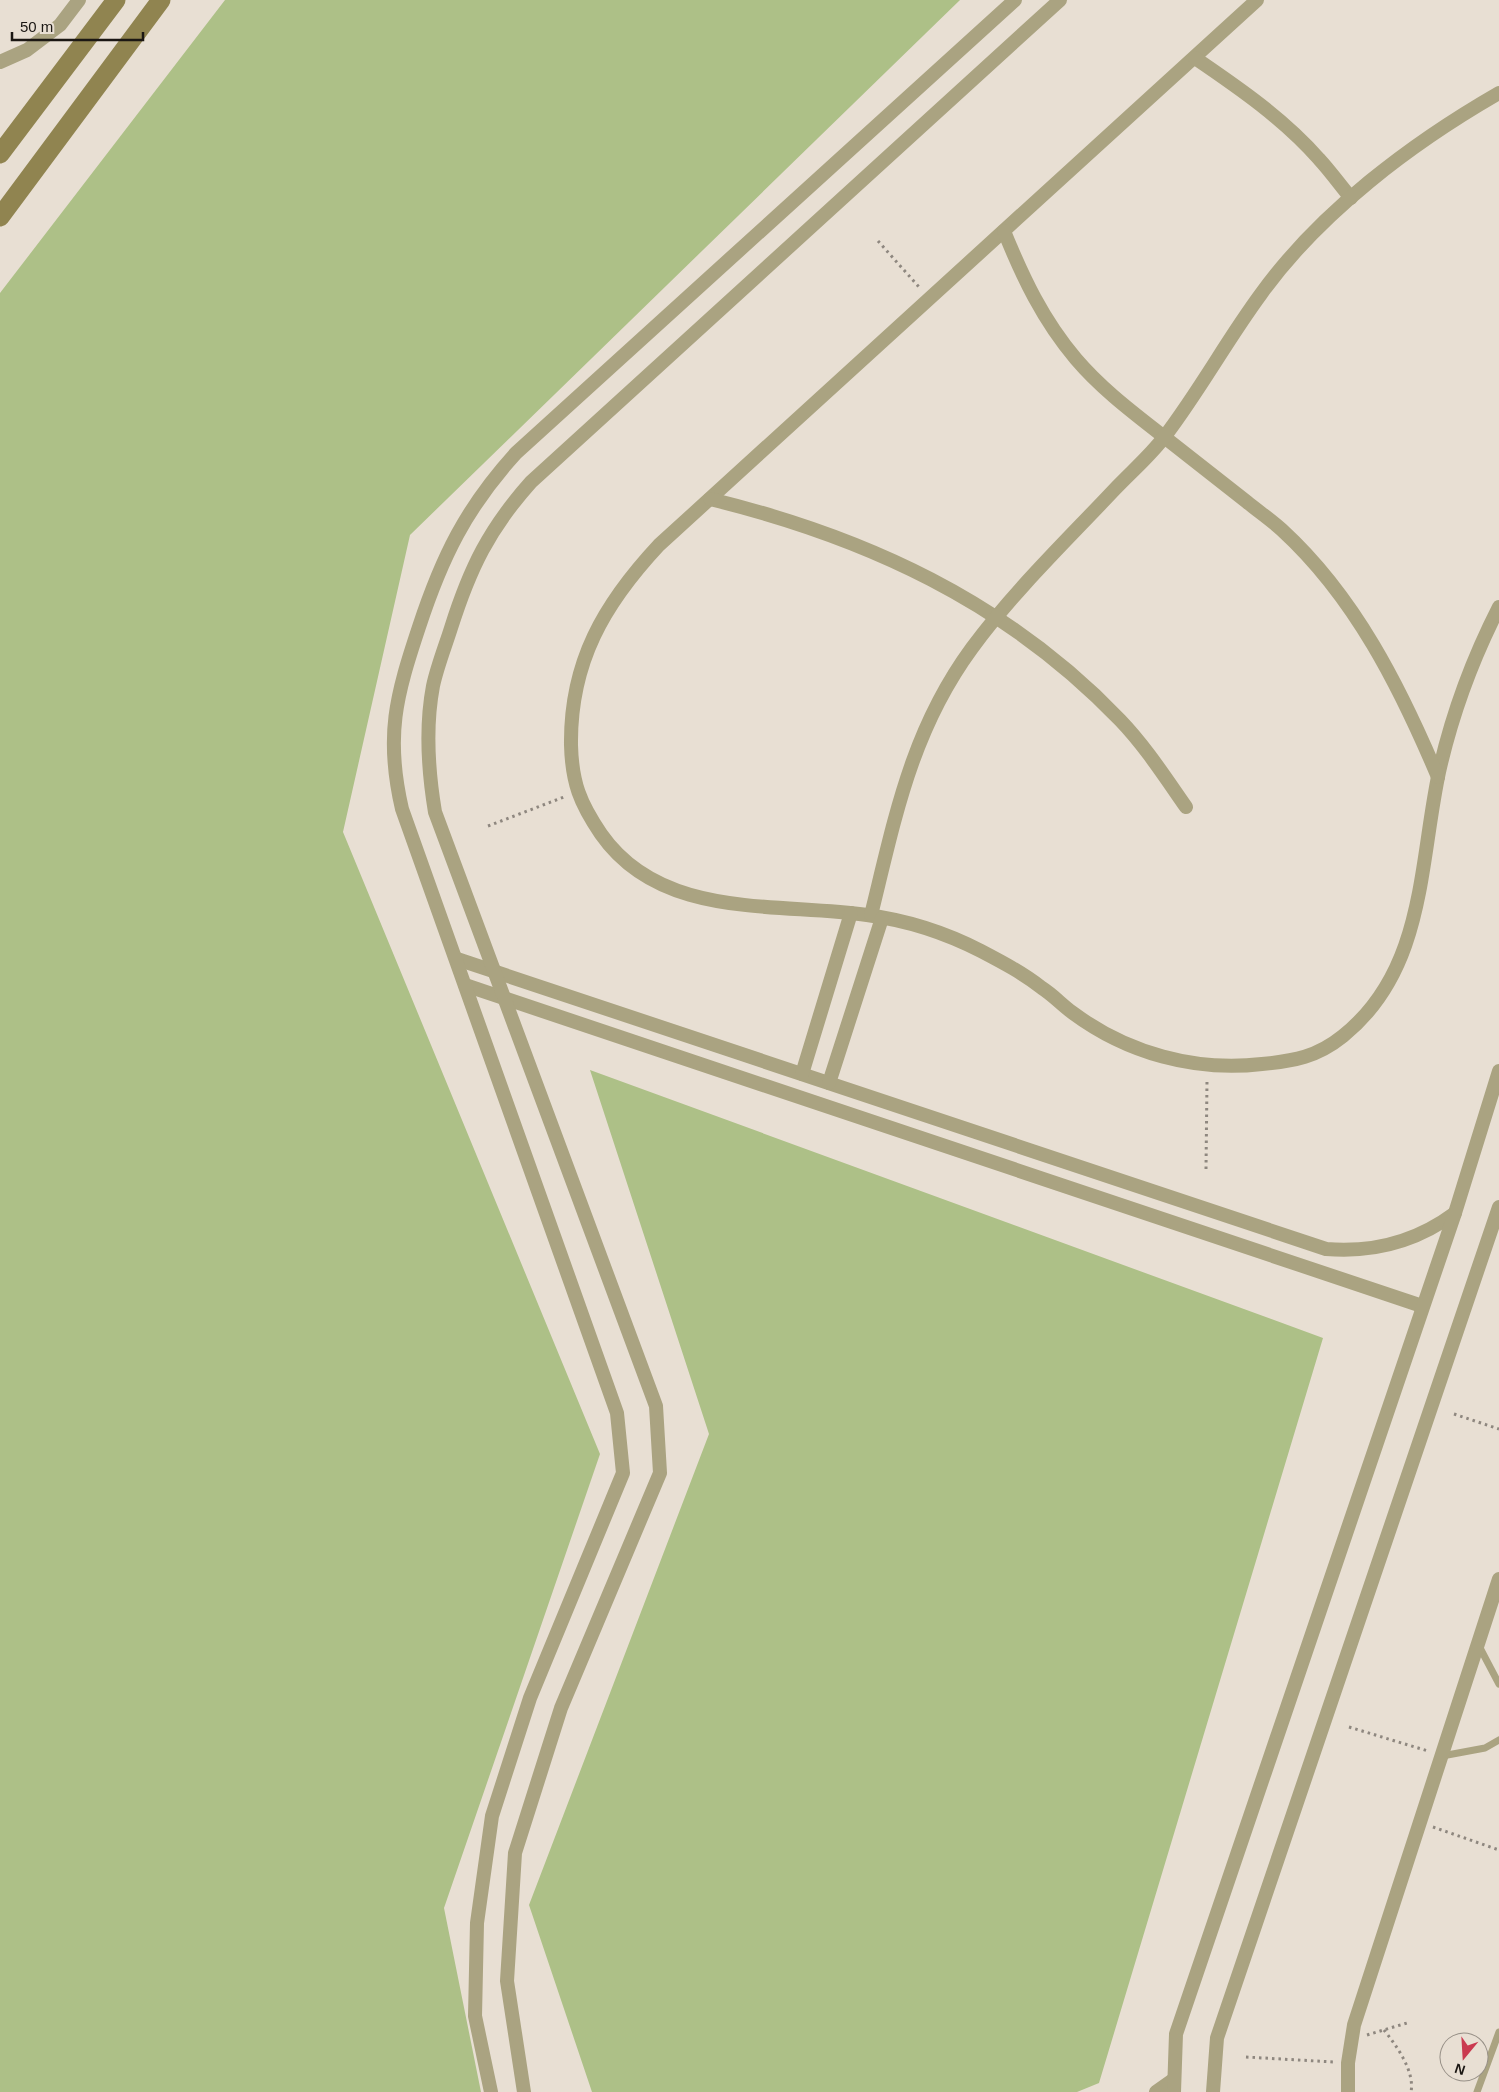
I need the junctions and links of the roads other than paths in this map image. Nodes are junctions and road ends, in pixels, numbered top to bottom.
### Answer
1 (79, 0) edge
2 (116, 0) edge
3 (161, 0) edge
4 (1014, 0) edge
5 (1060, 0) edge
6 (1257, 0) edge
7 (1195, 58) junction
8 (0, 62) edge
9 (1499, 93) edge
10 (0, 154) edge
11 (1351, 198) junction
12 (0, 217) edge
13 (1004, 231) junction
14 (1164, 437) junction
15 (710, 499) junction
16 (1499, 607) edge
17 (996, 618) junction
18 (1438, 777) junction
19 (1186, 807) dead end
20 (851, 913) junction
21 (877, 916) junction
22 (456, 959) junction
23 (494, 971) junction
24 (466, 985) junction
25 (505, 999) junction
26 (1499, 1070) edge
27 (802, 1074) junction
28 (830, 1083) junction
29 (1499, 1207) edge
30 (1455, 1214) junction
31 (1422, 1306) junction
32 (1499, 1579) edge
33 (1478, 1646) junction
34 (1499, 1684) edge
35 (1499, 1740) edge
36 (1442, 1756) junction
37 (1499, 2032) edge
38 (1173, 2086) edge
39 (491, 2092) edge
40 (524, 2092) edge
41 (1156, 2092) edge
42 (1213, 2092) edge
43 (1348, 2092) edge
44 (1477, 2092) edge

1 - 8 street
2 - 10 street
3 - 12 street
4 - 22 street
5 - 23 street
6 - 7 street
7 - 11 street
7 - 13 street
9 - 11 street
11 - 14 street
13 - 14 street
13 - 15 street
14 - 17 street
14 - 18 street
15 - 17 street
15 - 20 street
16 - 18 street
17 - 19 street
17 - 21 street
18 - 21 street
20 - 21 street
20 - 27 street
21 - 28 street
22 - 23 street
22 - 24 street
23 - 25 street
23 - 27 street
24 - 25 street
24 - 39 street
25 - 31 street
25 - 40 street
26 - 30 street
27 - 28 street
28 - 30 street
29 - 42 street
30 - 31 street
31 - 38 street
32 - 33 street
33 - 34 lane
33 - 36 street
35 - 36 lane
36 - 43 street
37 - 44 lane
38 - 41 street

